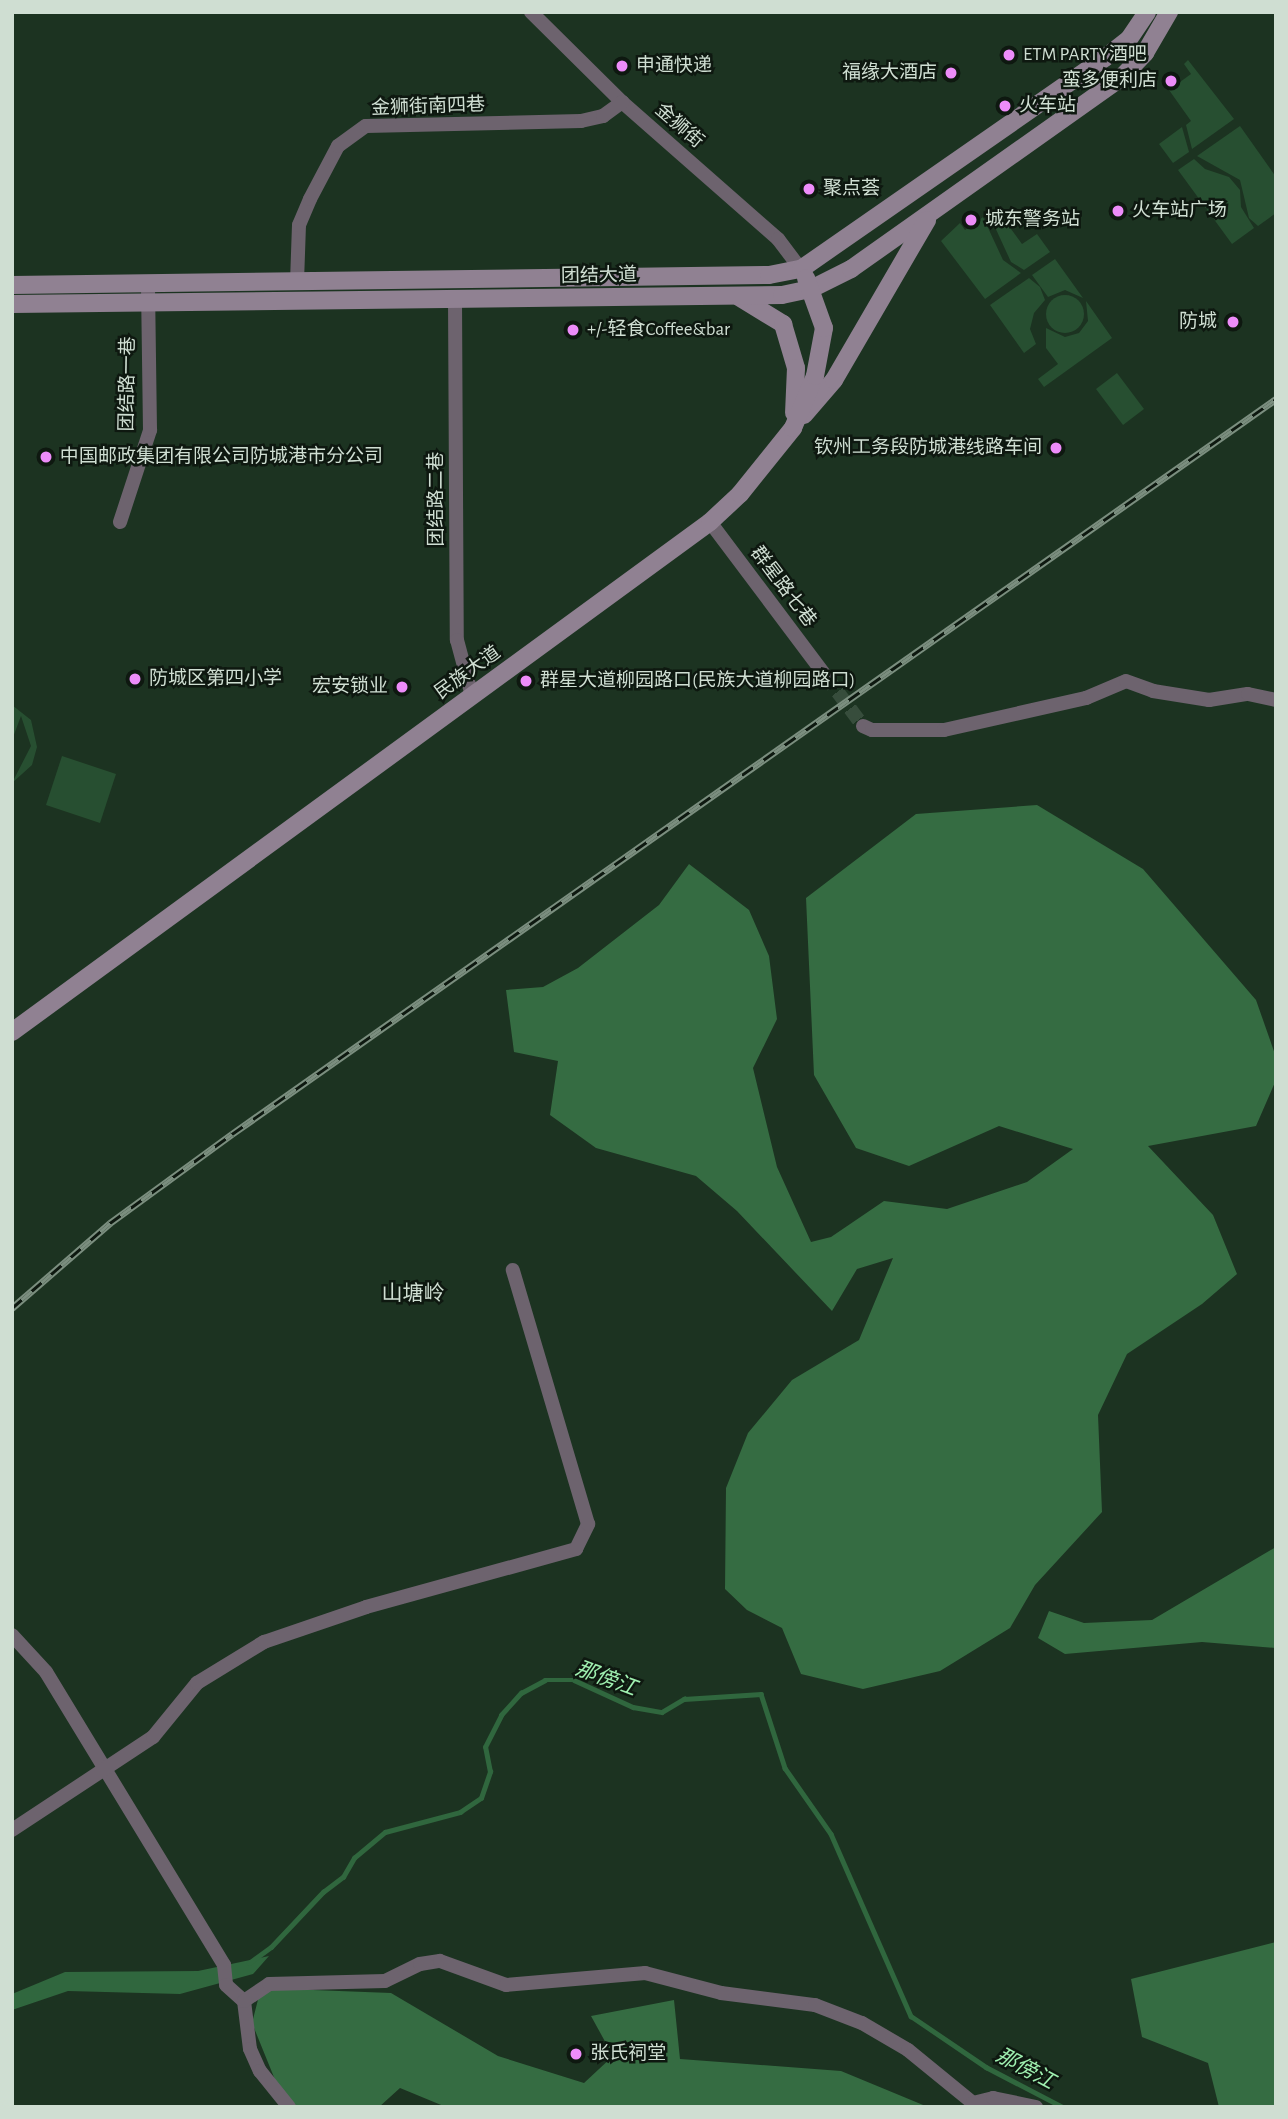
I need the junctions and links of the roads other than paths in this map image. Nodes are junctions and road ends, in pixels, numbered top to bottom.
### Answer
1 (1147, 12) edge
2 (1169, 12) edge
3 (533, 13) edge
4 (622, 102) junction
5 (934, 210) junction
6 (801, 269) junction
7 (297, 282) junction
8 (148, 283) junction
9 (12, 285) edge
10 (811, 289) junction
11 (736, 295) junction
12 (455, 299) junction
13 (148, 303) junction
14 (12, 304) edge
15 (793, 428) junction
16 (120, 522) dead end
17 (710, 522) junction
18 (825, 675) tunnel mouth
19 (472, 696) junction
20 (1276, 700) edge
21 (863, 726) dead end
22 (12, 1032) edge
23 (513, 1270) dead end
24 (12, 1635) edge
25 (107, 1771) junction
26 (12, 1830) edge
27 (244, 2001) junction
28 (289, 2107) edge
29 (1036, 2107) edge

1 - 6 main road, 团结大道
2 - 5 main road, 团结大道
3 - 4 street, 金狮街
4 - 6 street, 金狮街
4 - 7 street, 金狮街南四巷
5 - 10 main road, 团结大道
5 - 15 main road
6 - 7 main road, 团结大道
6 - 10 main road, 民族大道
7 - 8 main road, 团结大道
8 - 9 main road, 团结大道
8 - 13 street, 团结路一巷
10 - 11 main road, 团结大道
10 - 15 main road, 民族大道
11 - 12 main road, 团结大道
11 - 15 main road
12 - 13 main road, 团结大道
12 - 19 street, 团结路二巷
13 - 14 main road, 团结大道
13 - 16 street, 团结路一巷
15 - 17 main road, 民族大道
17 - 18 street, 群星路七巷
17 - 19 main road, 民族大道
19 - 22 main road, 民族大道
20 - 21 street
23 - 25 street
24 - 25 street
25 - 26 street
25 - 27 street
27 - 28 street
27 - 29 street

